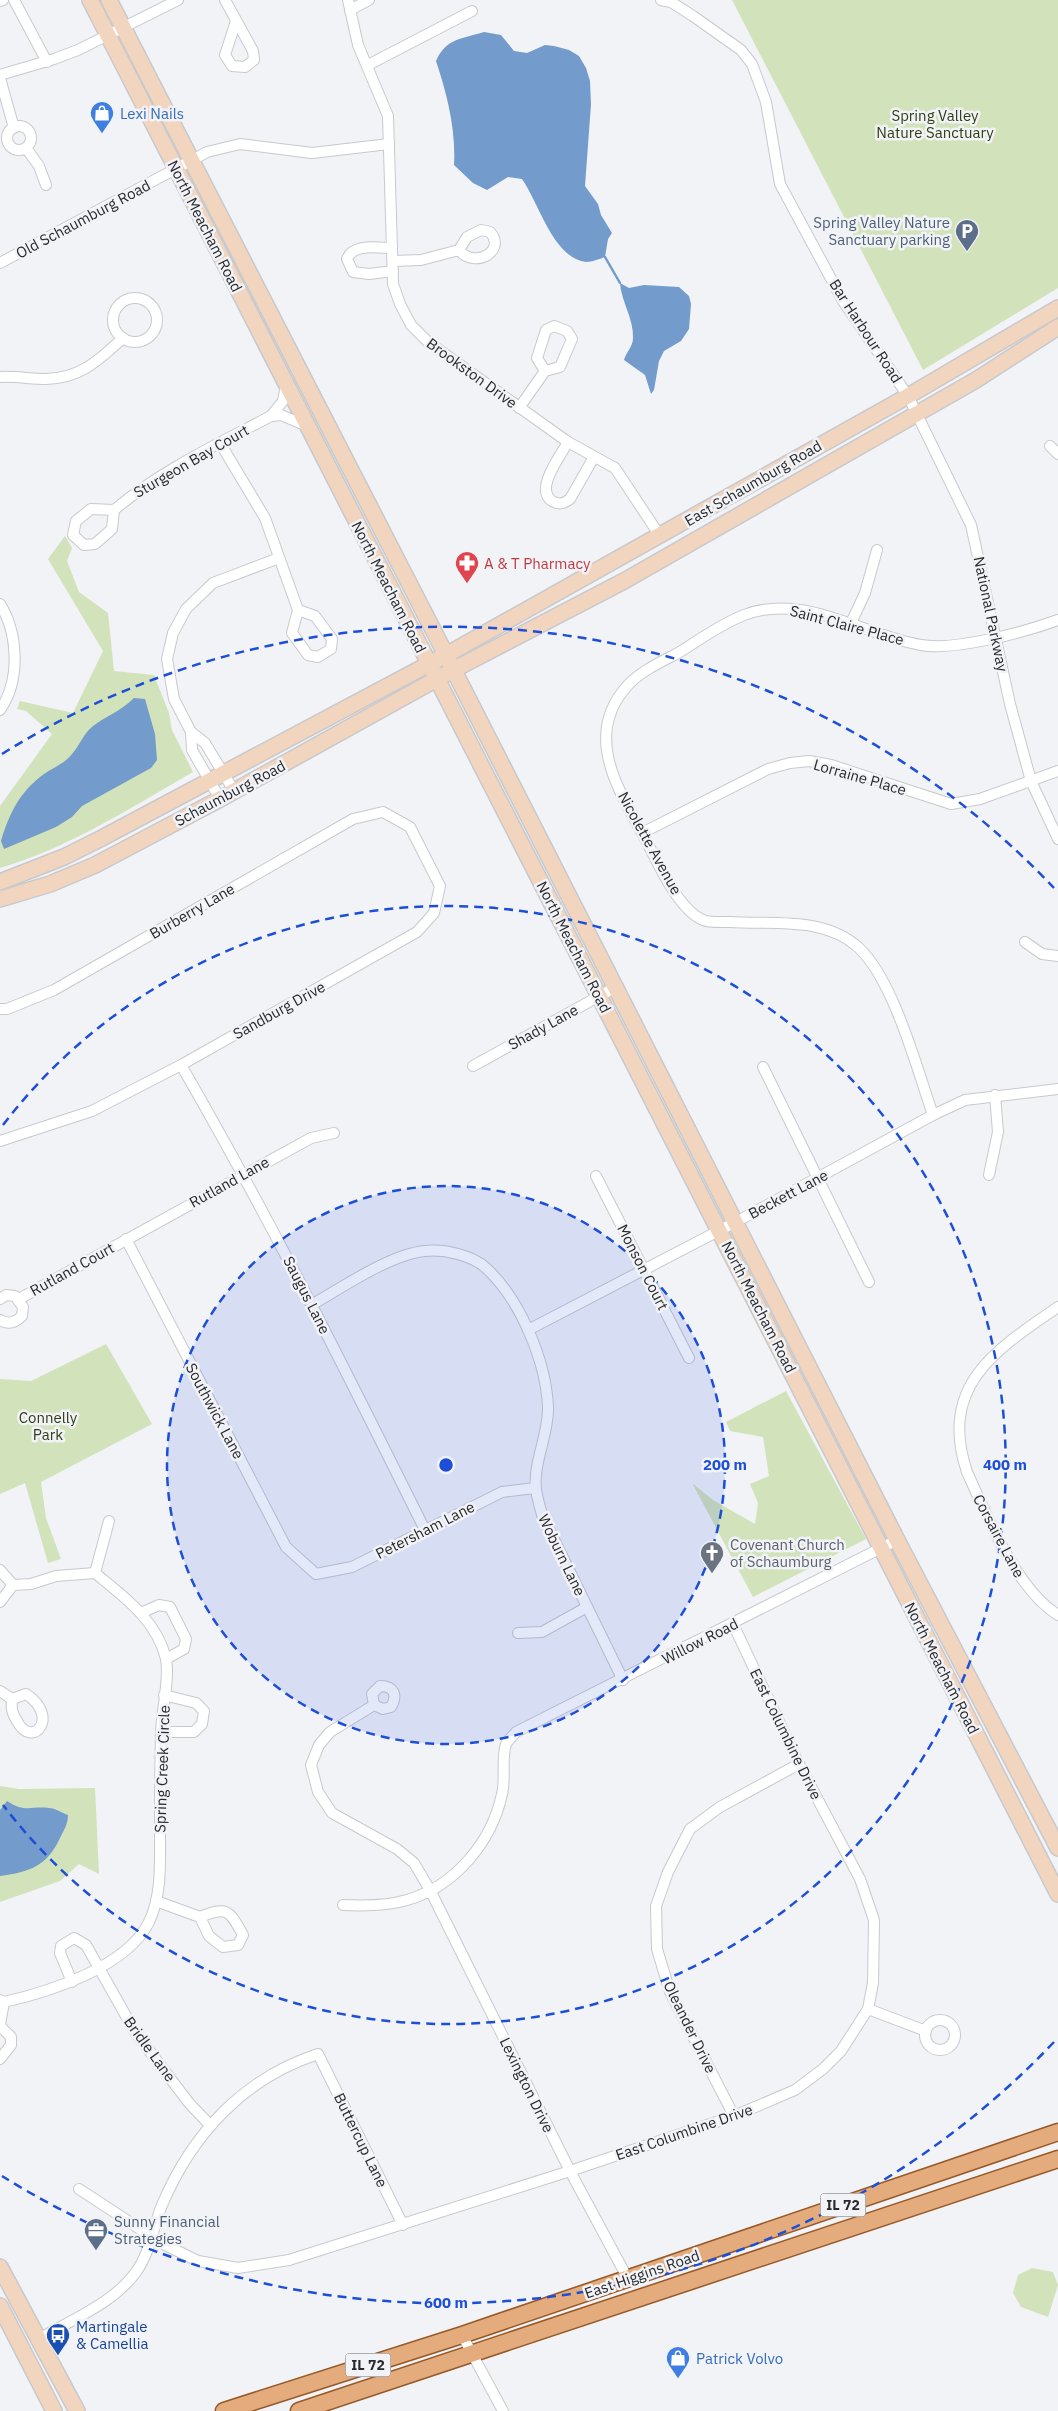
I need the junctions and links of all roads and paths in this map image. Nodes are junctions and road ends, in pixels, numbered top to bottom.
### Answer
1 (14, 0) edge
2 (90, 0) edge
3 (109, 0) edge
4 (178, 0) edge
5 (225, 0) edge
6 (369, 0) edge
7 (661, 0) edge
8 (349, 5) edge
9 (472, 11) dead end
10 (236, 21) dead end
11 (123, 27) junction
12 (107, 34) junction
13 (47, 62) junction
14 (368, 65) junction
15 (0, 77) edge
16 (14, 128) junction
17 (389, 144) junction
18 (26, 148) junction
19 (192, 161) junction
20 (176, 170) junction
21 (46, 185) dead end
22 (392, 248) junction
23 (459, 250) dead end
24 (0, 263) edge
25 (393, 266) junction
26 (1058, 308) edge
27 (1058, 327) edge
28 (123, 338) junction
29 (544, 370) dead end
30 (0, 377) edge
31 (286, 384) junction
32 (908, 396) junction
33 (519, 408) junction
34 (917, 414) junction
35 (271, 416) junction
36 (308, 426) junction
37 (568, 442) junction
38 (220, 443) junction
39 (1050, 446) dead end
40 (1058, 454) edge
41 (594, 456) junction
42 (114, 510) dead end
43 (660, 536) junction
44 (877, 550) dead end
45 (279, 558) junction
46 (0, 604) edge
47 (298, 610) junction
48 (1058, 620) edge
49 (851, 623) junction
50 (996, 637) junction
51 (446, 655) junction
52 (428, 664) junction
53 (453, 670) junction
54 (436, 680) junction
55 (0, 710) edge
56 (609, 713) joint
57 (191, 732) junction
58 (1058, 771) edge
59 (216, 776) junction
60 (1031, 781) junction
61 (234, 791) junction
62 (220, 799) junction
63 (382, 812) joint
64 (642, 833) junction
65 (1058, 840) edge
66 (0, 882) edge
67 (0, 899) edge
68 (1025, 942) dead end
69 (1058, 956) edge
70 (614, 988) junction
71 (599, 996) junction
72 (0, 1009) edge
73 (181, 1065) junction
74 (473, 1066) dead end
75 (763, 1067) dead end
76 (1058, 1089) edge
77 (995, 1095) junction
78 (933, 1115) junction
79 (334, 1133) dead end
80 (0, 1141) edge
81 (243, 1173) junction
82 (989, 1175) dead end
83 (596, 1176) dead end
84 (817, 1178) junction
85 (735, 1222) junction
86 (720, 1230) junction
87 (126, 1239) junction
88 (644, 1268) junction
89 (869, 1282) dead end
90 (0, 1299) edge
91 (19, 1299) junction
92 (313, 1304) junction
93 (1058, 1307) edge
94 (0, 1320) edge
95 (528, 1330) junction
96 (689, 1358) dead end
97 (535, 1488) junction
98 (109, 1521) dead end
99 (425, 1530) junction
100 (897, 1540) junction
101 (882, 1549) junction
102 (0, 1570) edge
103 (95, 1573) junction
104 (316, 1574) joint
105 (13, 1585) junction
106 (0, 1602) edge
107 (588, 1607) junction
108 (141, 1613) junction
109 (1058, 1615) edge
110 (733, 1624) junction
111 (518, 1633) dead end
112 (166, 1659) junction
113 (623, 1680) junction
114 (0, 1691) edge
115 (164, 1695) junction
116 (12, 1699) dead end
117 (374, 1705) dead end
118 (161, 1732) junction
119 (799, 1764) junction
120 (1058, 1848) edge
121 (430, 1890) junction
122 (1058, 1894) edge
123 (156, 1901) junction
124 (343, 1906) dead end
125 (200, 1917) dead end
126 (98, 1968) junction
127 (72, 1982) junction
128 (2, 2001) edge
129 (868, 2009) junction
130 (0, 2025) edge
131 (926, 2031) dead end
132 (0, 2059) edge
133 (734, 2116) junction
134 (209, 2124) junction
135 (1058, 2132) edge
136 (1058, 2159) edge
137 (570, 2171) junction
138 (79, 2189) dead end
139 (403, 2225) junction
140 (151, 2237) junction
141 (0, 2267) edge
142 (628, 2278) junction
143 (0, 2306) edge
144 (462, 2335) junction
145 (39, 2339) junction
146 (472, 2355) junction
147 (50, 2407) edge
148 (77, 2411) edge
149 (224, 2411) edge
150 (299, 2411) edge
151 (503, 2411) edge

1 - 13 street
2 - 12 main road, North Meacham Road
3 - 11 main road, North Meacham Road
4 - 11 street
5 - 10 street
6 - 8 street
7 - 32 street, Bar Harbour Road
8 - 14 street, Brookston Drive
9 - 14 street
11 - 12 street
11 - 19 main road, North Meacham Road
12 - 13 street
12 - 20 main road, North Meacham Road
13 - 15 street
14 - 17 street, Brookston Drive
15 - 16 street
16 - 18 street
16 - 18 street
17 - 19 street, Old Schaumburg Road
17 - 22 street, Brookston Drive
18 - 21 street
19 - 20 street, Old Schaumburg Road
19 - 51 main road, North Meacham Road
20 - 24 street, Old Schaumburg Road
20 - 31 main road, North Meacham Road
22 - 25 street, Brookston Drive
22 - 25 street
23 - 25 street
25 - 33 street, Brookston Drive
26 - 32 main road, East Schaumburg Road
27 - 34 main road, East Schaumburg Road
28 - 28 street
28 - 30 street
29 - 33 street
31 - 35 street
31 - 36 main road, North Meacham Road
32 - 34 street, National Parkway
32 - 43 main road, East Schaumburg Road
33 - 37 street, Brookston Drive
34 - 50 street, National Parkway
34 - 53 main road, East Schaumburg Road
35 - 36 street
35 - 38 street, Sturgeon Bay Court
36 - 52 main road, North Meacham Road
37 - 41 street, Brookston Drive
37 - 41 street
38 - 42 street, Sturgeon Bay Court
38 - 45 street
39 - 40 street
41 - 43 street, Brookston Drive
43 - 51 main road, East Schaumburg Road
44 - 49 street
45 - 47 street
45 - 57 street
46 - 55 street
47 - 47 street
48 - 50 street, Saint Claire Place
49 - 50 street, Saint Claire Place
49 - 56 street, Saint Claire Place
50 - 60 street, National Parkway
51 - 52 main road, Schaumburg Road
51 - 53 main road, North Meacham Road
52 - 54 main road, North Meacham Road
52 - 59 main road, Schaumburg Road
53 - 54 main road, Schaumburg Road
53 - 70 main road, North Meacham Road
54 - 61 main road, Schaumburg Road
54 - 71 main road, North Meacham Road
56 - 64 street, Nicolette Avenue
57 - 59 street
57 - 59 street
58 - 60 street, Lorraine Place
59 - 61 street
59 - 62 street
59 - 66 main road, Schaumburg Road
60 - 64 street, Lorraine Place
60 - 65 street, National Parkway
61 - 62 main road, Schaumburg Road
62 - 67 main road, Schaumburg Road
63 - 72 street, Burberry Lane
63 - 73 street, Sandburg Drive
64 - 78 street, Nicolette Avenue
68 - 69 street
70 - 71 street, Shady Lane
70 - 85 main road, North Meacham Road
71 - 74 street, Shady Lane
71 - 86 main road, North Meacham Road
73 - 80 street, Sandburg Drive
73 - 81 street, Saugus Lane
75 - 84 street
76 - 77 street, Beckett Lane
77 - 78 street, Beckett Lane
77 - 82 street
78 - 84 street, Beckett Lane
79 - 81 street, Rutland Lane
81 - 87 street, Rutland Lane
81 - 92 street, Saugus Lane
83 - 88 street, Monson Court
84 - 85 street, Beckett Lane
84 - 89 street
85 - 86 street, Beckett Lane
85 - 100 main road, North Meacham Road
86 - 88 street, Beckett Lane
86 - 101 main road, North Meacham Road
87 - 91 street, Rutland Court
87 - 104 street, Southwick Lane
88 - 95 street, Beckett Lane
88 - 96 street, Monson Court
90 - 91 street, Rutland Court
91 - 94 street, Rutland Court
92 - 95 street, Woburn Lane
92 - 99 street, Saugus Lane
93 - 109 street, Corsaire Lane
95 - 97 street, Woburn Lane
97 - 99 street, Petersham Lane
97 - 107 street, Woburn Lane
98 - 103 street
99 - 104 street, Petersham Lane
100 - 101 street, Willow Road
100 - 120 main road, North Meacham Road
101 - 110 street, Willow Road
101 - 122 main road, North Meacham Road
102 - 105 street
103 - 105 street
103 - 108 street, Spring Creek Circle
105 - 106 street
107 - 111 street
107 - 113 street, Woburn Lane
108 - 112 street, Spring Creek Circle
108 - 112 street
110 - 113 street, Willow Road
110 - 119 street, East Columbine Drive
112 - 115 street, Spring Creek Circle
113 - 121 street, Willow Road
114 - 116 street
115 - 118 street, Spring Creek Circle
115 - 118 street
117 - 121 street, Lexington Drive
118 - 123 street, Spring Creek Circle
119 - 129 street, East Columbine Drive
119 - 133 street, Oleander Drive
121 - 124 street
121 - 137 street, Lexington Drive
123 - 125 street
123 - 126 street, Spring Creek Circle
126 - 127 street, Spring Creek Circle
126 - 127 street, Bridle Lane
126 - 134 street, Bridle Lane
127 - 128 street, Spring Creek Circle
128 - 130 street
129 - 131 street
129 - 133 street, East Columbine Drive
130 - 132 street
133 - 137 street, East Columbine Drive
134 - 139 street, Buttercup Lane
134 - 140 street
135 - 142 main road, East Higgins Road / IL 72
136 - 146 main road, East Higgins Road / IL 72
137 - 139 street, East Columbine Drive
137 - 142 street, Lexington Drive
138 - 140 street, East Columbine Drive
139 - 140 street, East Columbine Drive
140 - 145 street
141 - 145 main road
142 - 144 main road, East Higgins Road / IL 72
143 - 147 main road
144 - 146 street
144 - 149 main road, East Higgins Road / IL 72
145 - 148 main road
146 - 150 main road, East Higgins Road / IL 72
146 - 151 street

